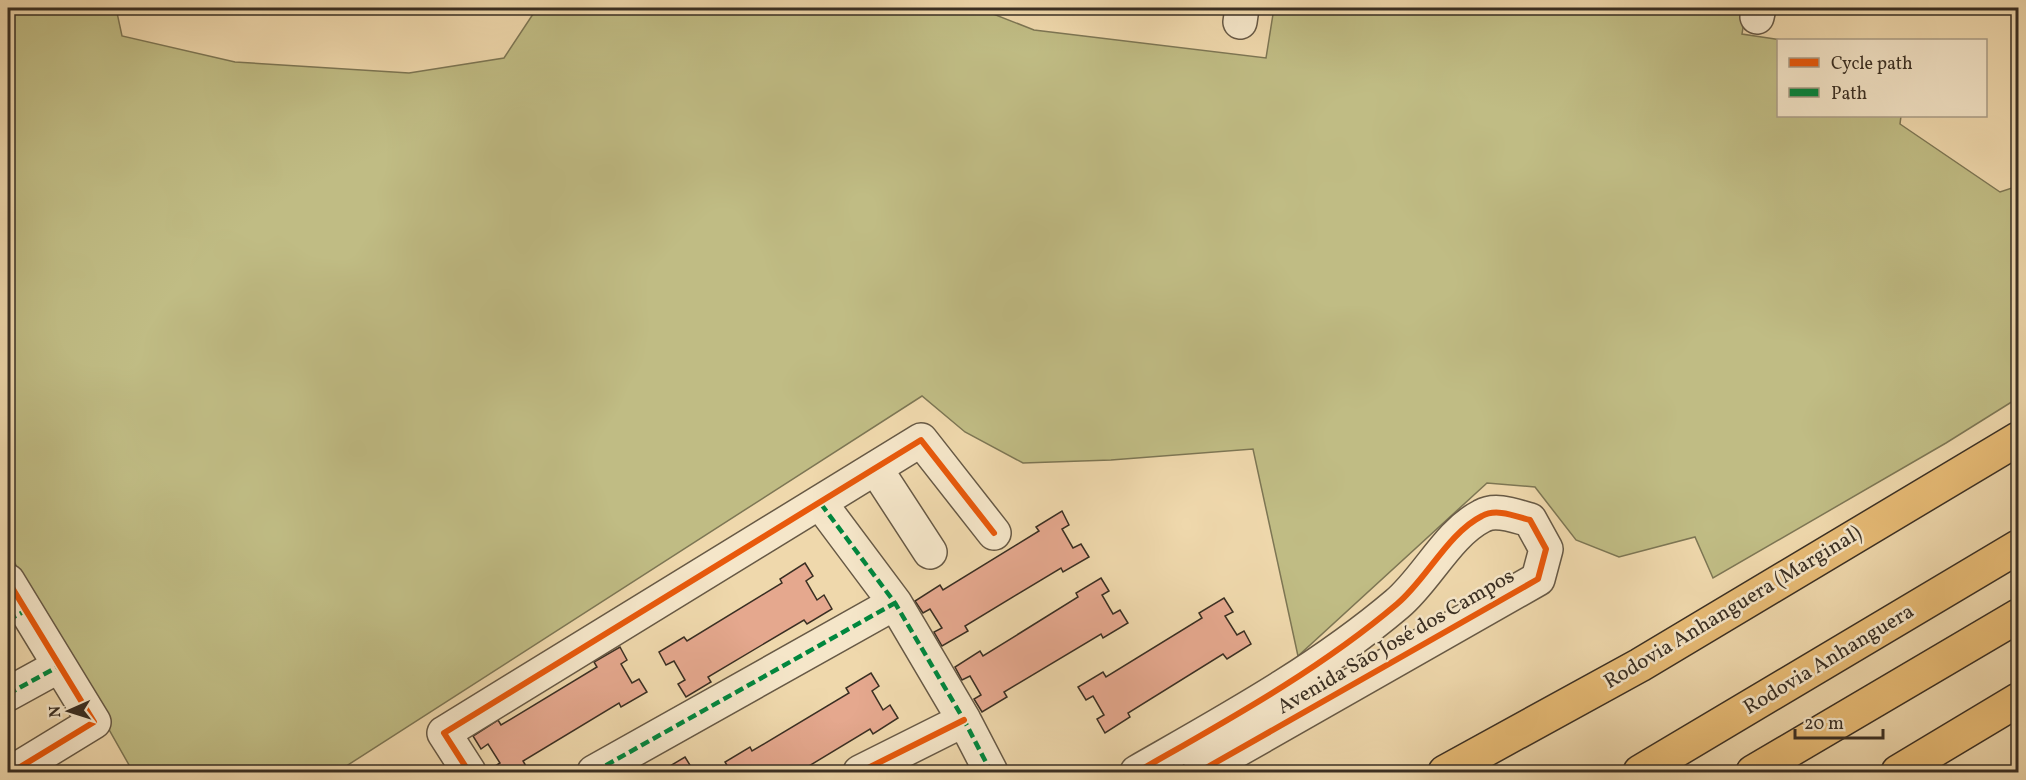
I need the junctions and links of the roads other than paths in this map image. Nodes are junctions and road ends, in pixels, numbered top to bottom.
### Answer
1 (2019, 439) edge
2 (876, 469) junction
3 (820, 504) junction
4 (994, 533) dead end
5 (2019, 547) edge
6 (930, 552) dead end
7 (8, 582) edge
8 (895, 603) junction
9 (16, 615) edge
10 (2019, 616) edge
11 (59, 666) junction
12 (8, 694) edge
13 (2019, 700) edge
14 (964, 720) junction
15 (12, 772) edge
16 (469, 772) edge
17 (594, 772) edge
18 (860, 772) edge
19 (991, 772) edge
20 (1137, 772) edge
21 (1199, 772) edge
22 (1444, 772) edge
23 (1640, 772) edge
24 (1753, 772) edge
25 (1898, 772) edge

1 - 22 highway, Rodovia Anhanguera (Marginal)
2 - 3 street
2 - 4 street
2 - 6 street
3 - 8 street
3 - 16 street
5 - 23 highway, Rodovia Anhanguera
7 - 9 street
8 - 14 street
8 - 17 street
9 - 11 street
10 - 24 highway
11 - 12 street
11 - 15 street
13 - 25 highway
14 - 18 street
14 - 19 street
20 - 21 street, Avenida São José dos Campos

